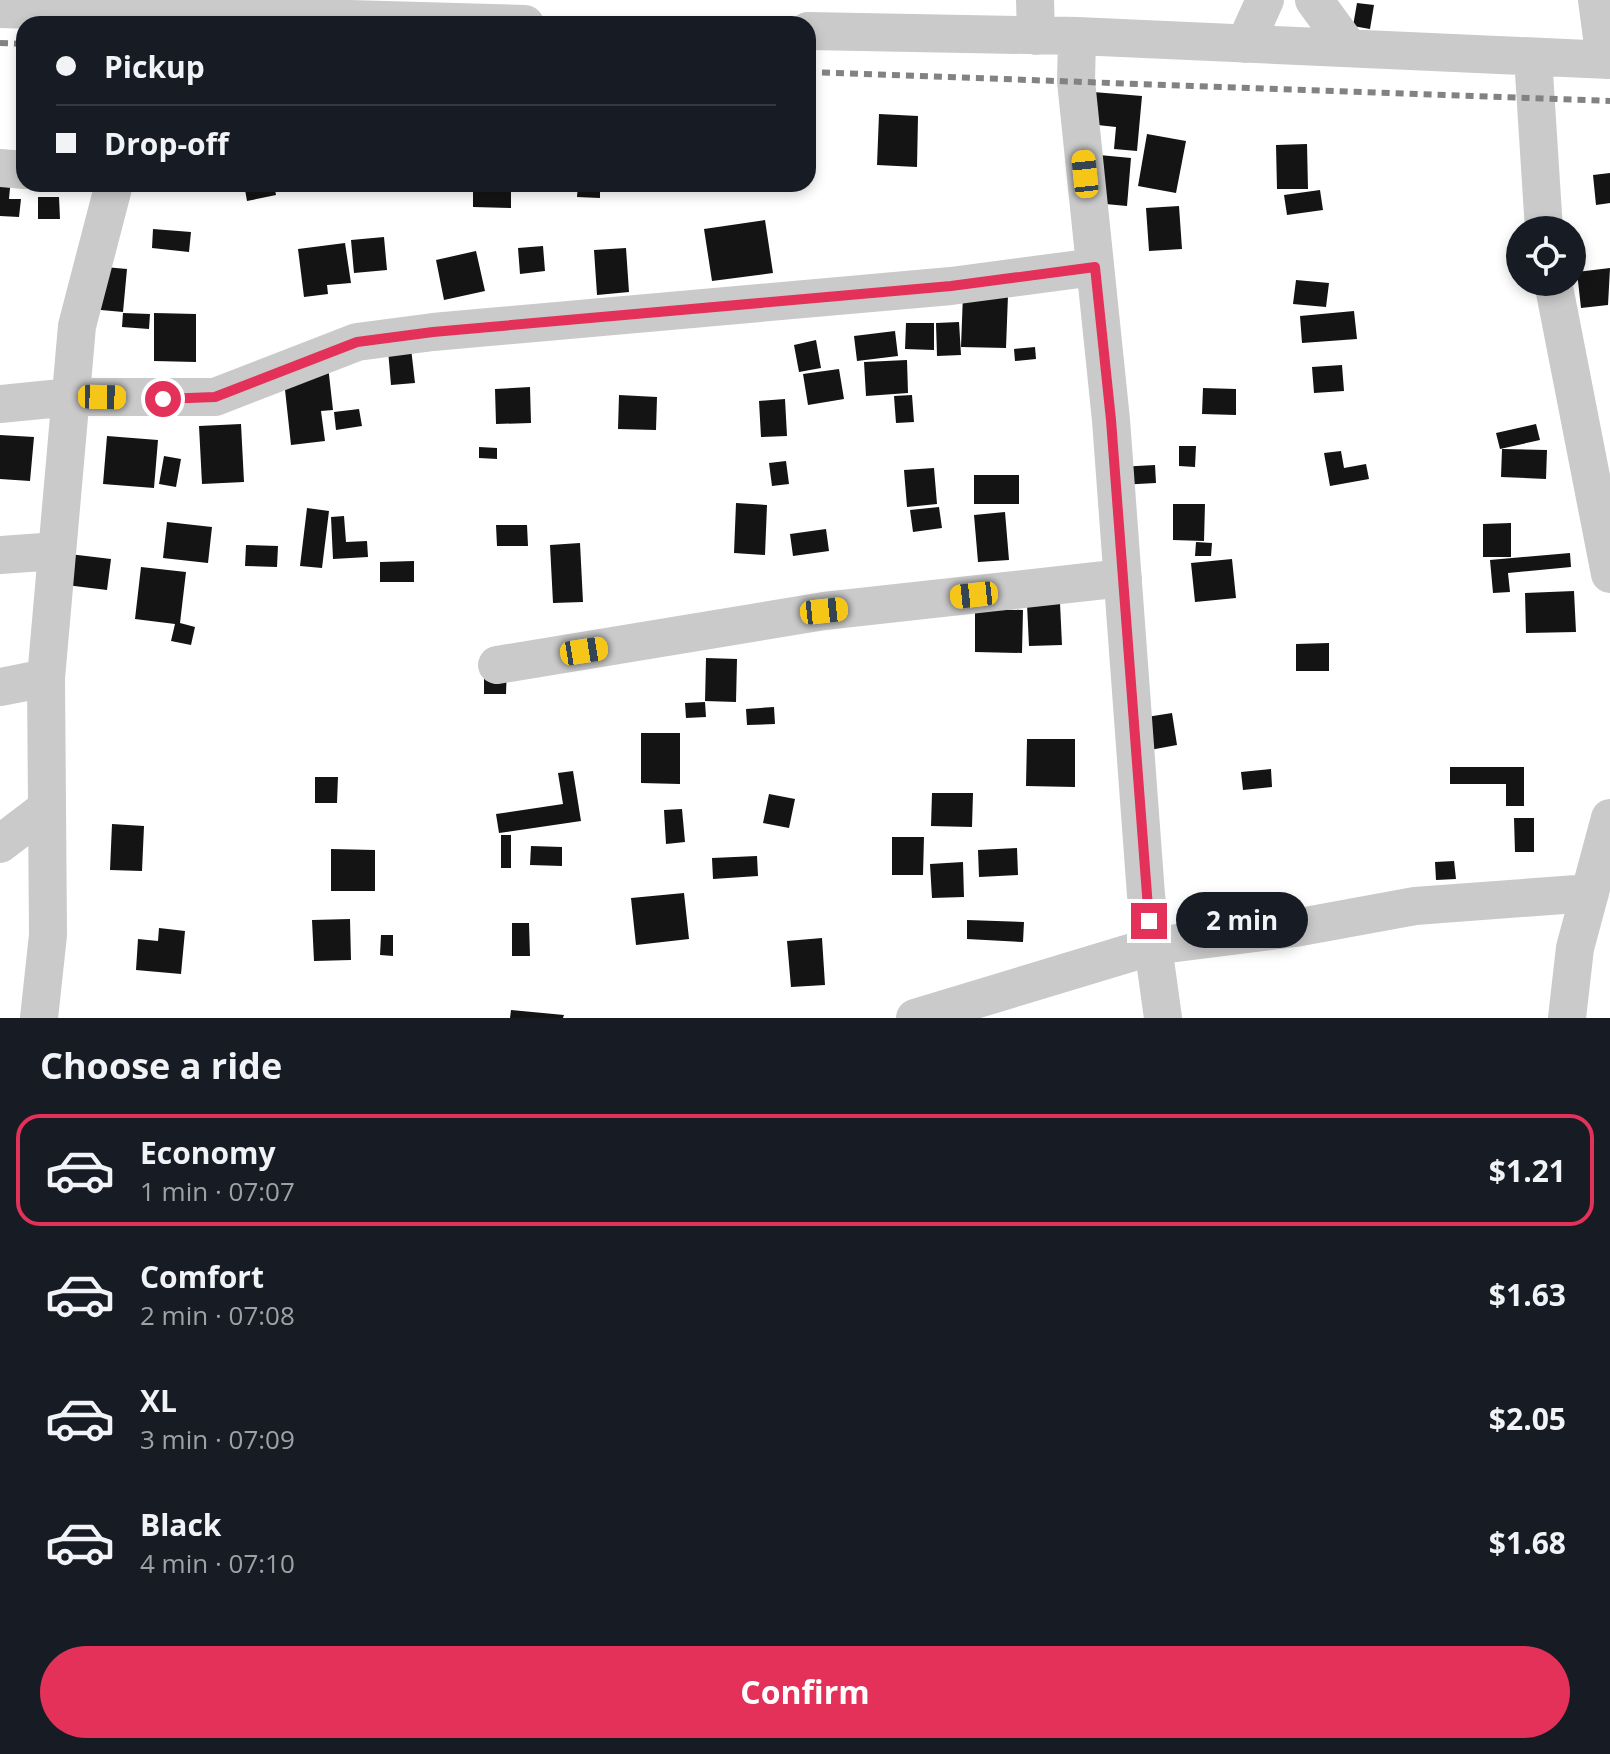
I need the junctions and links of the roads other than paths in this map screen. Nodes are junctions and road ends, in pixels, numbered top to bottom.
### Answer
1 (1265, 0) edge
2 (1314, 0) edge
3 (1597, 0) edge
4 (0, 9) edge
5 (168, 13) edge
6 (265, 16) edge
7 (1036, 18) edge
8 (816, 31) edge
9 (1077, 36) junction
10 (1245, 44) junction
11 (1349, 48) junction
12 (1533, 57) junction
13 (1607, 60) edge
14 (112, 192) edge
15 (1543, 216) edge
16 (1095, 267) junction
17 (1556, 296) edge
18 (71, 397) junction
19 (0, 404) edge
20 (57, 551) junction
21 (0, 555) edge
22 (1610, 574) edge
23 (1123, 578) junction
24 (497, 665) dead end
25 (46, 678) junction
26 (0, 687) edge
27 (47, 808) junction
28 (1610, 818) edge
29 (0, 844) edge
30 (1590, 893) junction
31 (1153, 946) junction
32 (41, 1016) edge
33 (915, 1018) edge
34 (1163, 1018) edge
35 (1567, 1018) edge

1 - 10 street
2 - 11 street
3 - 13 street
4 - 5 street
5 - 6 street
7 - 8 street
7 - 9 street
9 - 10 street
9 - 16 street
10 - 11 street
11 - 12 street
12 - 13 street
12 - 15 street
14 - 18 street
16 - 18 street
16 - 23 street
17 - 22 street
18 - 19 street
18 - 20 street
20 - 21 street
20 - 25 street
23 - 24 street
23 - 31 street
25 - 26 street
25 - 27 street
27 - 29 street
27 - 32 street
28 - 30 street
30 - 31 street
30 - 35 street
31 - 33 street
31 - 34 street

